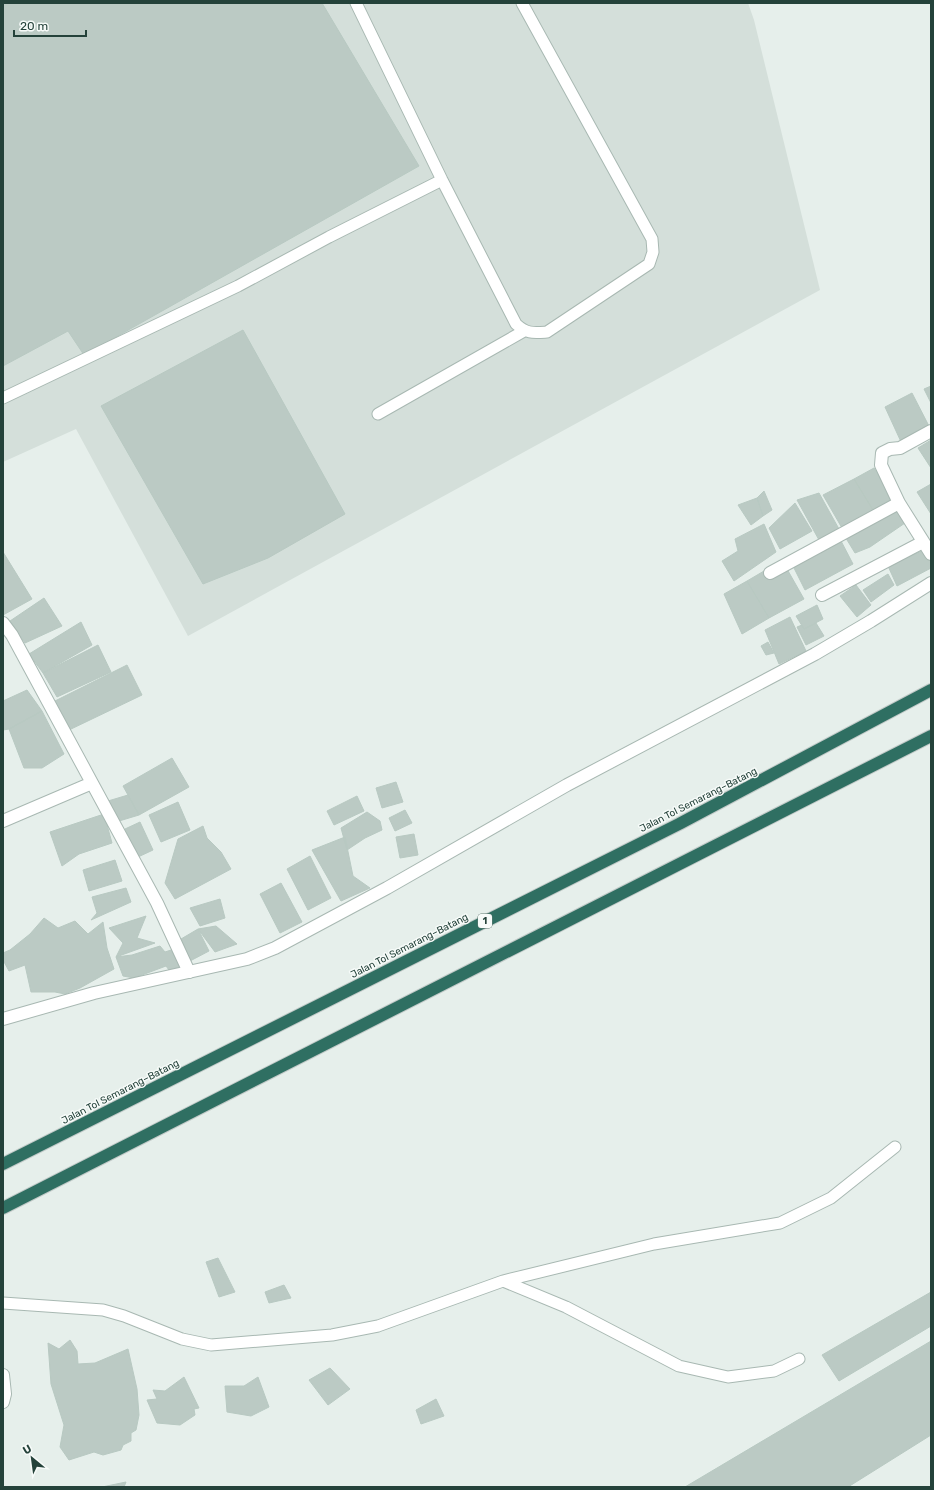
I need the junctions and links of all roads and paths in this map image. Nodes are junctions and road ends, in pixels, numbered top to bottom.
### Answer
1 (356, 3) edge
2 (522, 3) edge
3 (442, 180) junction
4 (524, 331) junction
5 (3, 398) edge
6 (378, 414) dead end
7 (931, 431) edge
8 (899, 503) junction
9 (923, 542) junction
10 (931, 554) edge
11 (770, 573) dead end
12 (931, 583) edge
13 (822, 595) dead end
14 (3, 623) edge
15 (931, 690) edge
16 (931, 736) edge
17 (92, 783) junction
18 (3, 821) edge
19 (189, 972) junction
20 (3, 1019) edge
21 (894, 1147) dead end
22 (3, 1164) edge
23 (3, 1208) edge
24 (502, 1281) junction
25 (3, 1303) edge
26 (799, 1359) dead end
27 (3, 1375) edge
28 (3, 1402) edge

1 - 3 lane
2 - 4 lane
3 - 4 lane
3 - 5 lane
4 - 6 lane
7 - 8 street
8 - 9 street
8 - 11 street
9 - 10 street
9 - 13 street
12 - 19 street
14 - 17 street
15 - 22 highway, Jalan Tol Semarang–Batang / 1
16 - 23 highway
17 - 18 street
17 - 19 street
19 - 20 street
21 - 24 lane
24 - 25 lane
24 - 26 lane
27 - 28 street

